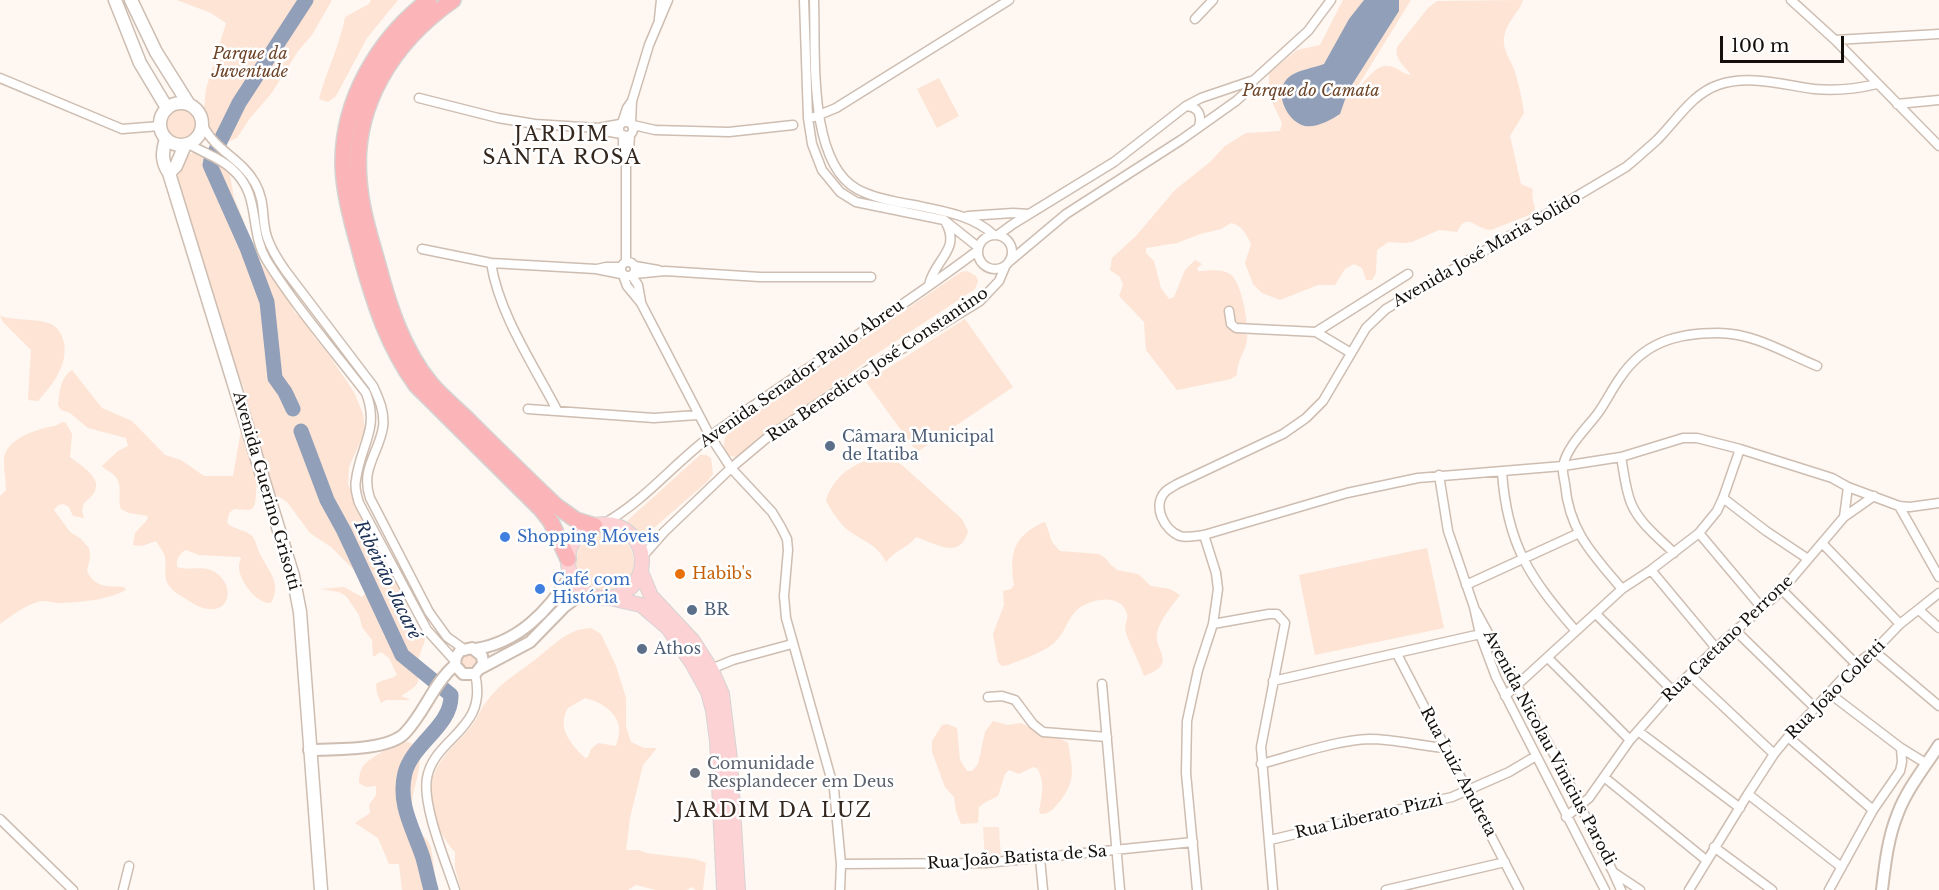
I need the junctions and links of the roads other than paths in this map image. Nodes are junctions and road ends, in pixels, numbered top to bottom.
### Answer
1 (115, 0) edge
2 (131, 0) edge
3 (429, 0) edge
4 (453, 0) edge
5 (661, 0) edge
6 (668, 0) edge
7 (804, 0) edge
8 (814, 0) edge
9 (1009, 0) edge
10 (1213, 0) edge
11 (1331, 0) edge
12 (1791, 0) edge
13 (658, 19) junction
14 (1195, 19) dead end
15 (1939, 34) edge
16 (1835, 40) junction
17 (0, 78) edge
18 (1254, 80) junction
19 (1877, 84) junction
20 (419, 98) dead end
21 (1939, 100) edge
22 (188, 104) junction
23 (1897, 104) junction
24 (1186, 106) junction
25 (167, 108) junction
26 (818, 117) junction
27 (808, 118) junction
28 (203, 125) junction
29 (793, 125) dead end
30 (160, 126) junction
31 (1199, 127) junction
32 (627, 129) junction
33 (166, 139) junction
34 (187, 144) junction
35 (1939, 146) edge
36 (169, 173) junction
37 (1030, 214) junction
38 (964, 216) junction
39 (944, 220) junction
40 (996, 235) junction
41 (422, 249) dead end
42 (978, 249) junction
43 (491, 263) junction
44 (1007, 264) junction
45 (627, 271) junction
46 (1408, 274) dead end
47 (871, 277) dead end
48 (929, 285) junction
49 (1229, 311) dead end
50 (1316, 332) junction
51 (1351, 354) junction
52 (1817, 366) dead end
53 (528, 409) dead end
54 (557, 410) junction
55 (697, 415) junction
56 (710, 436) junction
57 (1740, 449) junction
58 (1621, 457) junction
59 (1563, 466) junction
60 (731, 468) junction
61 (1502, 472) junction
62 (1439, 475) junction
63 (1848, 487) junction
64 (1874, 496) junction
65 (1723, 498) junction
66 (1939, 503) edge
67 (1899, 506) junction
68 (1844, 517) junction
69 (599, 525) junction
70 (1698, 533) junction
71 (1577, 534) junction
72 (1204, 535) junction
73 (1822, 543) junction
74 (1674, 553) junction
75 (642, 557) junction
76 (568, 558) junction
77 (1808, 559) junction
78 (1522, 560) junction
79 (1651, 570) junction
80 (641, 572) junction
81 (571, 575) junction
82 (1939, 577) edge
83 (1466, 585) junction
84 (1622, 589) junction
85 (1782, 590) junction
86 (584, 592) junction
87 (1939, 593) edge
88 (610, 598) junction
89 (1762, 608) junction
90 (1919, 610) junction
91 (1596, 614) junction
92 (1213, 624) junction
93 (1900, 624) junction
94 (1939, 628) edge
95 (1575, 630) junction
96 (1737, 632) junction
97 (1484, 633) junction
98 (792, 644) junction
99 (1716, 648) junction
100 (464, 649) junction
101 (476, 649) junction
102 (1874, 651) junction
103 (1397, 654) junction
104 (1548, 658) junction
105 (455, 663) junction
106 (1856, 664) junction
107 (711, 669) junction
108 (478, 671) junction
109 (1690, 675) junction
110 (1273, 681) junction
111 (1102, 684) dead end
112 (1518, 686) junction
113 (1672, 691) junction
114 (1829, 693) junction
115 (1505, 696) junction
116 (988, 697) dead end
117 (1939, 706) edge
118 (1814, 707) junction
119 (1638, 731) junction
120 (1107, 737) junction
121 (1788, 737) junction
122 (1630, 740) junction
123 (1939, 746) edge
124 (1444, 748) junction
125 (1901, 748) junction
126 (309, 750) junction
127 (1774, 754) junction
128 (1536, 756) junction
129 (1261, 764) junction
130 (1927, 764) junction
131 (1604, 777) junction
132 (1467, 790) junction
133 (1748, 794) junction
134 (1579, 806) junction
135 (1740, 808) junction
136 (1873, 810) junction
137 (1566, 817) junction
138 (0, 819) edge
139 (1270, 840) junction
140 (1193, 842) junction
141 (1714, 847) junction
142 (1116, 851) junction
143 (1040, 858) junction
144 (1706, 860) junction
145 (1505, 862) junction
146 (841, 864) junction
147 (129, 866) dead end
148 (1840, 866) junction
149 (1613, 872) junction
150 (73, 890) edge
151 (123, 890) edge
152 (321, 890) edge
153 (455, 890) edge
154 (724, 890) edge
155 (738, 890) edge
156 (840, 890) edge
157 (1043, 890) edge
158 (1120, 890) edge
159 (1197, 890) edge
160 (1273, 890) edge
161 (1386, 890) edge
162 (1520, 890) edge
163 (1605, 890) edge
164 (1621, 890) edge
165 (1640, 890) edge
166 (1689, 890) edge
167 (1772, 890) edge
168 (1829, 890) edge
169 (1882, 890) edge

1 - 25 main road
2 - 22 main road
3 - 76 highway
4 - 69 highway
5 - 13 street
6 - 13 street
7 - 27 street
8 - 26 street
9 - 26 street
10 - 14 street
11 - 18 street
12 - 16 street
13 - 32 street
15 - 16 street
16 - 19 street
17 - 30 street
18 - 24 street
18 - 31 street
19 - 23 street
19 - 51 street, Avenida José Maria Solido
20 - 32 street
21 - 23 street
22 - 25 main road
22 - 28 main road
23 - 35 street
24 - 31 street
24 - 37 street
25 - 30 main road
26 - 27 street
26 - 38 street
27 - 39 street
28 - 34 main road
28 - 100 street
29 - 32 street
30 - 33 main road
31 - 44 street
32 - 45 street
33 - 34 main road
33 - 36 main road, Avenida Guerino Grisotti
34 - 36 main road
34 - 105 street
36 - 126 main road, Avenida Guerino Grisotti
37 - 38 street
37 - 40 street
38 - 40 street
39 - 42 street
39 - 48 street
40 - 42 street
40 - 44 street
41 - 43 street
42 - 44 street
42 - 48 street, Avenida Senador Paulo Abreu
43 - 45 street
43 - 54 street
44 - 60 street, Rua Benedicto José Constantino
45 - 47 street
45 - 55 street
46 - 50 street
48 - 56 street, Avenida Senador Paulo Abreu
49 - 50 street
50 - 51 street
51 - 72 street, Avenida José Maria Solido
52 - 59 street
53 - 54 street
54 - 55 street
55 - 56 street
56 - 60 street
56 - 69 street, Avenida Senador Paulo Abreu
57 - 58 street, Avenida José Maria Solido
57 - 63 street, Avenida José Maria Solido
57 - 65 street
58 - 59 street, Avenida José Maria Solido
58 - 74 street
59 - 61 street, Avenida José Maria Solido
59 - 71 street
60 - 75 street, Rua Benedicto José Constantino
60 - 98 street
61 - 62 street, Avenida José Maria Solido
61 - 78 street
62 - 72 street, Avenida José Maria Solido
62 - 83 street, Avenida Nicolau Vinicius Parodi
63 - 64 street, Avenida José Maria Solido
63 - 68 street
64 - 67 street, Avenida José Maria Solido
64 - 68 street, Rua Caetano Perrone
65 - 70 street
65 - 77 street
66 - 67 street
67 - 82 street
68 - 73 street, Rua Caetano Perrone
69 - 75 main road
69 - 76 main road
70 - 74 street
70 - 89 street
71 - 78 street
71 - 84 street
72 - 92 street
73 - 77 street, Rua Caetano Perrone
73 - 93 street
74 - 79 street
75 - 80 main road
76 - 81 main road
77 - 85 street, Rua Caetano Perrone
78 - 83 street
78 - 95 street
79 - 84 street
79 - 99 street
80 - 88 main road
80 - 107 main road
81 - 86 main road
81 - 101 street
83 - 97 street, Avenida Nicolau Vinicius Parodi
84 - 91 street
85 - 89 street, Rua Caetano Perrone
85 - 106 street
86 - 88 main road
86 - 108 street
87 - 90 street, Rua João Coletti
88 - 154 main road
89 - 96 street, Rua Caetano Perrone
90 - 93 street, Rua João Coletti
90 - 94 street
91 - 95 street
91 - 113 street
92 - 110 street
92 - 140 street
93 - 102 street, Rua João Coletti
95 - 104 street
96 - 99 street, Rua Caetano Perrone
96 - 118 street
97 - 103 street
97 - 112 street, Avenida Nicolau Vinicius Parodi
97 - 115 street, Avenida Nicolau Vinicius Parodi
98 - 107 street
98 - 146 street
99 - 109 street, Rua Caetano Perrone
100 - 101 street
100 - 105 street
101 - 108 street
102 - 106 street, Rua João Coletti
102 - 117 street
103 - 110 street
103 - 124 street, Rua Luiz Andreta
104 - 112 street
104 - 122 street
105 - 108 street
105 - 126 street
106 - 114 street, Rua João Coletti
107 - 155 main road
108 - 153 street
109 - 113 street, Rua Caetano Perrone
109 - 127 street
110 - 129 street
111 - 120 street
112 - 115 street
112 - 134 street, Avenida Nicolau Vinicius Parodi
113 - 119 street, Rua Caetano Perrone
114 - 118 street, Rua João Coletti
114 - 125 street
115 - 128 street, Avenida Nicolau Vinicius Parodi
116 - 120 street
118 - 121 street, Rua João Coletti
119 - 122 street, Rua Caetano Perrone
119 - 135 street
120 - 142 street
121 - 127 street, Rua João Coletti
121 - 136 street
122 - 131 street, Rua Caetano Perrone
123 - 130 street
124 - 129 street
124 - 132 street, Rua Luiz Andreta
125 - 130 street
125 - 136 street
126 - 152 main road, Avenida Guerino Grisotti
127 - 133 street, Rua João Coletti
128 - 132 street, Rua Liberato Pizzi
128 - 137 street, Avenida Nicolau Vinicius Parodi
129 - 139 street
130 - 169 street
131 - 134 street, Rua Caetano Perrone
131 - 144 street
132 - 139 street, Rua Liberato Pizzi
132 - 145 street, Rua Luiz Andreta
133 - 135 street, Rua João Coletti
133 - 148 street
134 - 137 street, Rua Caetano Perrone
134 - 149 street, Avenida Nicolau Vinicius Parodi
135 - 141 street, Rua João Coletti
136 - 148 street
137 - 163 street, Avenida Nicolau Vinicius Parodi
138 - 150 street
139 - 160 street
140 - 142 street, Rua João Batista de Sa
140 - 159 street
141 - 144 street, Rua João Coletti
141 - 167 street
142 - 143 street, Rua João Batista de Sa
142 - 158 street
143 - 146 street, Rua João Batista de Sa
143 - 157 street
144 - 166 street, Rua João Coletti
145 - 161 street
145 - 162 street, Rua Luiz Andreta
146 - 156 street
147 - 151 street
148 - 168 street
149 - 164 street, Avenida Nicolau Vinicius Parodi
149 - 165 street

